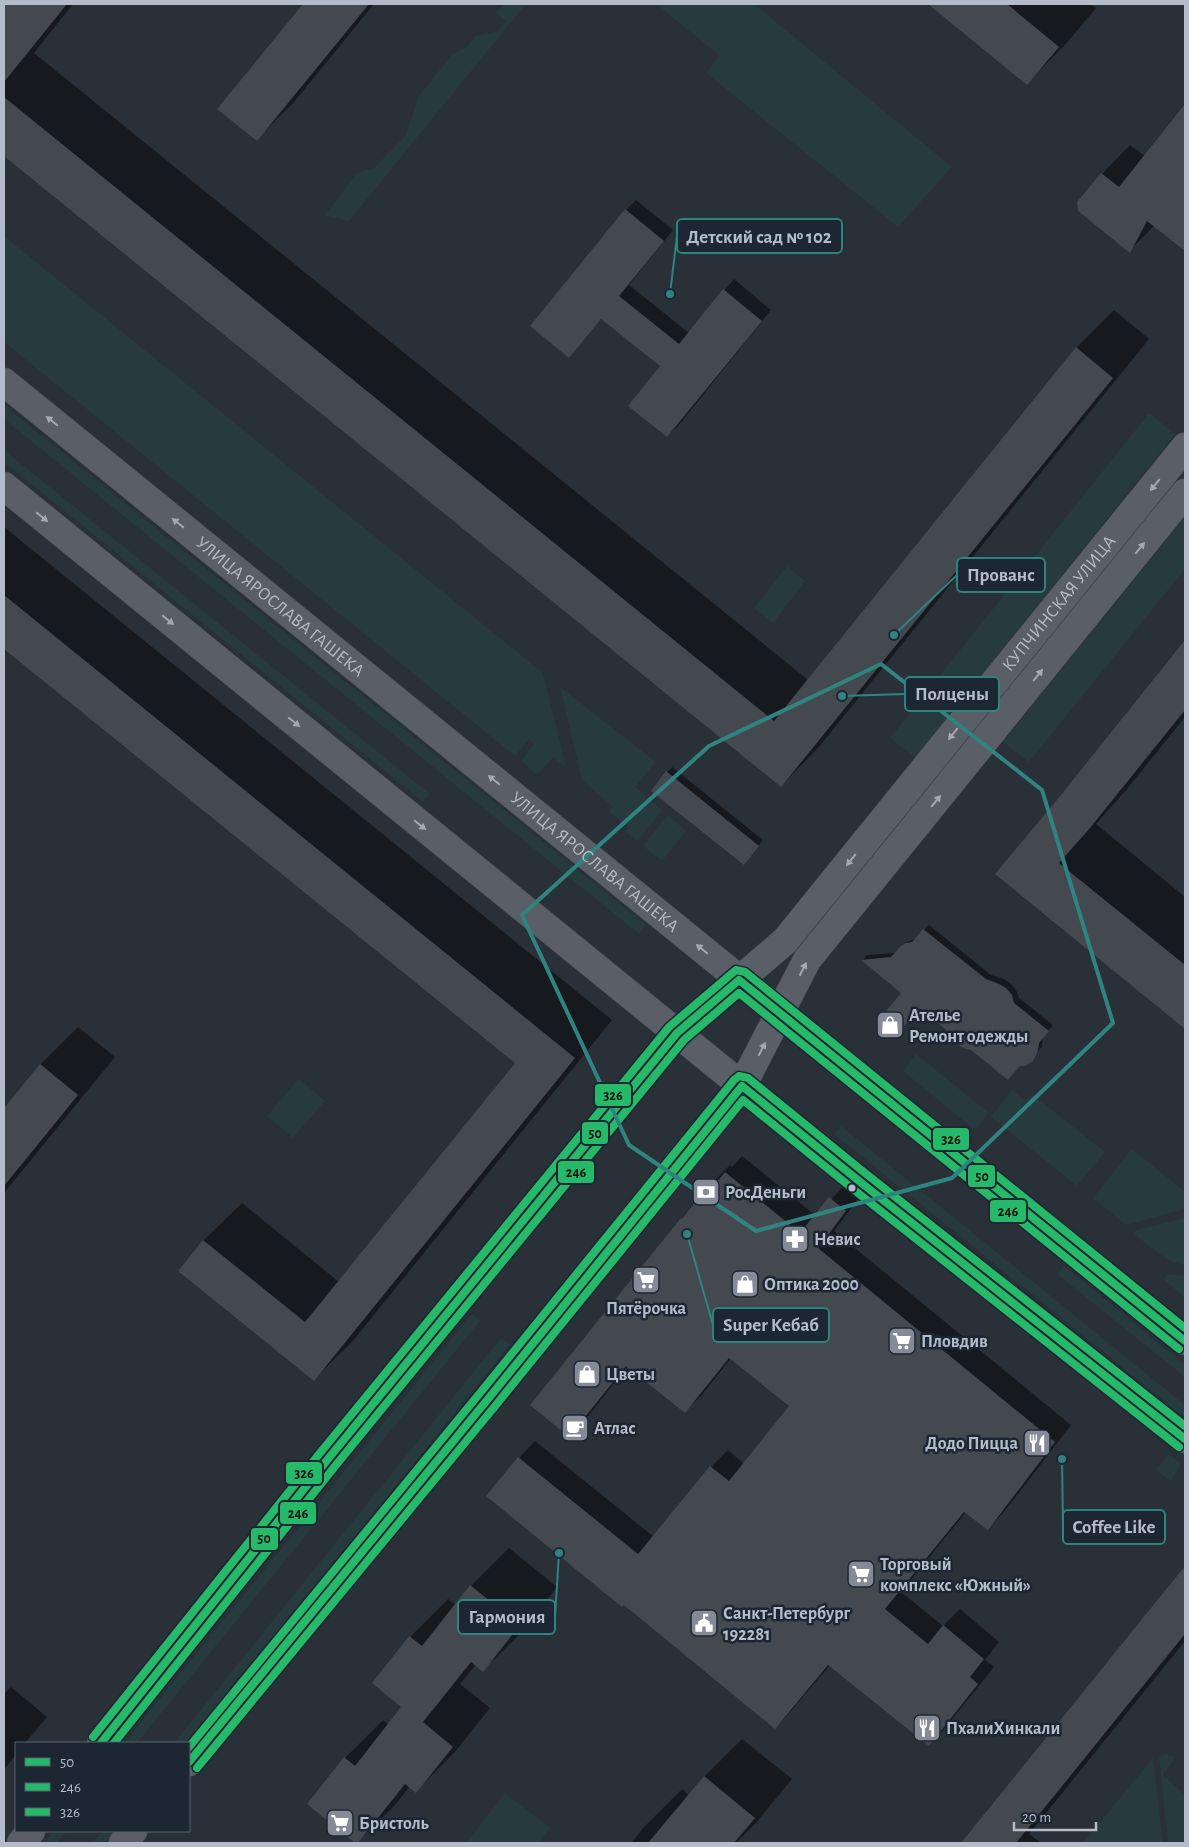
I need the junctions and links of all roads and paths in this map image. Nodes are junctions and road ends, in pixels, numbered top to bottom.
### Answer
1 (4, 382) edge
2 (1185, 447) edge
3 (4, 486) edge
4 (1185, 493) edge
5 (739, 980) junction
6 (781, 1013) junction
7 (677, 1033) junction
8 (742, 1086) junction
9 (1185, 1341) edge
10 (1185, 1439) edge
11 (103, 1742) edge
12 (190, 1761) edge
13 (30, 1832) edge
14 (132, 1832) edge
15 (20, 1843) edge
16 (123, 1843) edge

5 -> 1 street, УЛИЦА ЯРОСЛАВА ГАШЕКА
2 -> 5 street, КУПЧИНСКАЯ УЛИЦА
3 -> 7 street
6 -> 4 street, КУПЧИНСКАЯ УЛИЦА
5 - 6 street, УЛИЦА ЯРОСЛАВА ГАШЕКА
5 - 7 street, КУПЧИНСКАЯ УЛИЦА
8 -> 6 street, КУПЧИНСКАЯ УЛИЦА
6 - 9 street, УЛИЦА ЯРОСЛАВА ГАШЕКА
7 - 8 street
7 - 11 street, КУПЧИНСКАЯ УЛИЦА
8 - 10 street
8 - 12 street, КУПЧИНСКАЯ УЛИЦА
13 - 15 street
14 - 16 street

